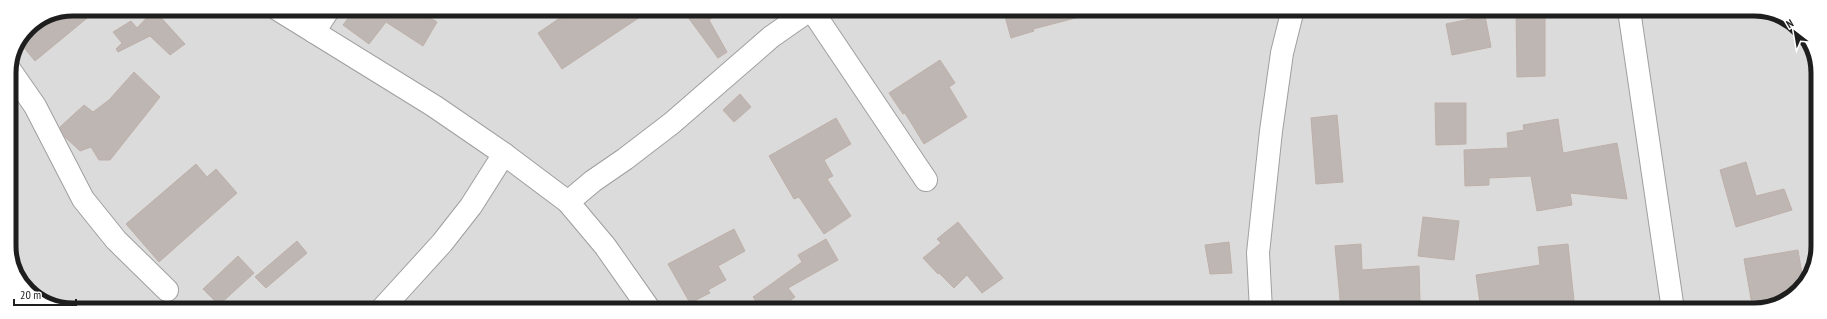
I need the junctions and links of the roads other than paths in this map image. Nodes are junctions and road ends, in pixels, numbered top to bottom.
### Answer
1 (289, 16) edge
2 (324, 16) edge
3 (801, 16) edge
4 (816, 16) edge
5 (1291, 16) edge
6 (1631, 16) edge
7 (314, 32) junction
8 (16, 79) edge
9 (504, 154) junction
10 (926, 180) dead end
11 (568, 202) junction
12 (167, 290) dead end
13 (387, 303) edge
14 (645, 303) edge
15 (1261, 303) edge
16 (1672, 303) edge

1 - 7 street
2 - 7 street
3 - 11 street
4 - 10 street
5 - 15 street
6 - 16 street
7 - 9 street
8 - 12 street
9 - 11 street
9 - 13 street
11 - 14 street

